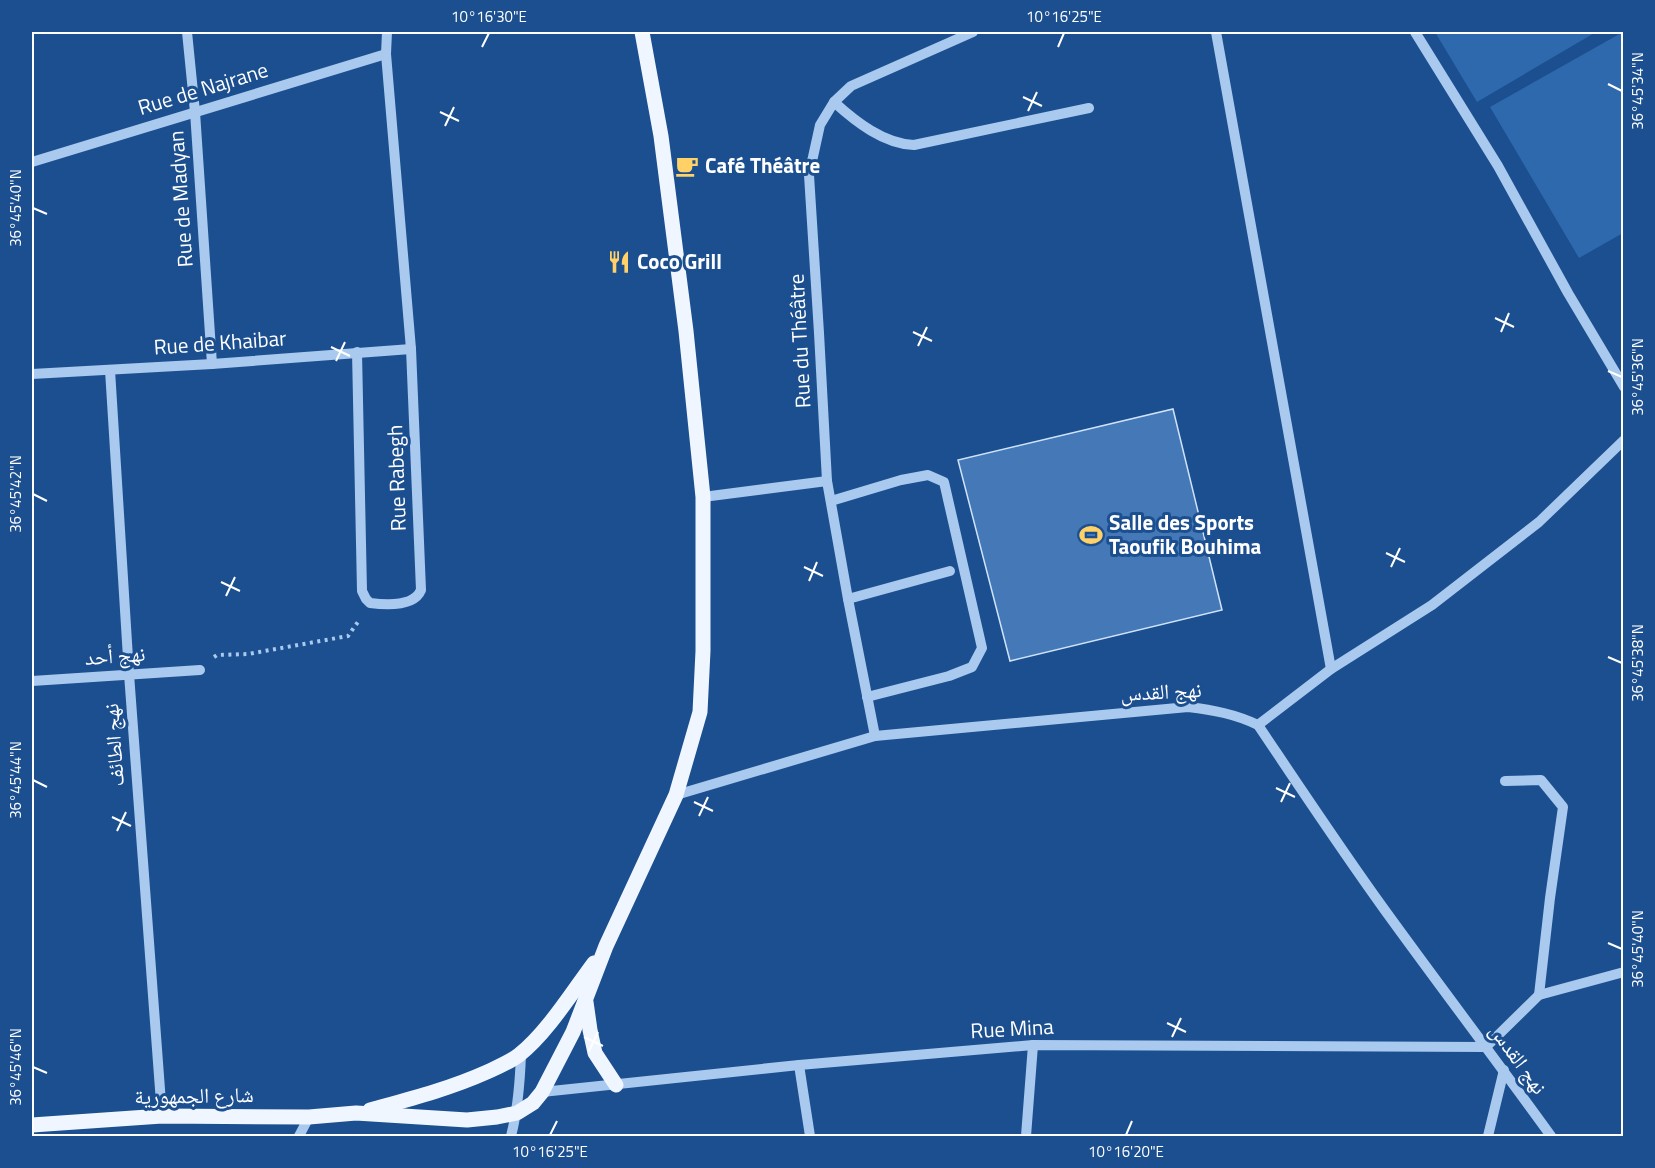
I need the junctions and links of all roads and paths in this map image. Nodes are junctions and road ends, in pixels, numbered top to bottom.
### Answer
1 (187, 32) edge
2 (387, 32) edge
3 (642, 32) edge
4 (973, 32) edge
5 (1216, 32) edge
6 (1415, 32) edge
7 (386, 54) junction
8 (834, 102) junction
9 (1089, 108) dead end
10 (195, 112) junction
11 (32, 162) edge
12 (411, 349) junction
13 (357, 352) junction
14 (212, 364) junction
15 (110, 370) junction
16 (32, 374) edge
17 (1623, 387) edge
18 (1623, 440) edge
19 (827, 481) junction
20 (703, 497) junction
21 (831, 501) junction
22 (950, 571) dead end
23 (848, 599) junction
24 (370, 603) junction
25 (1331, 669) junction
26 (200, 670) joint
27 (129, 674) junction
28 (32, 681) edge
29 (867, 697) junction
30 (1258, 725) junction
31 (874, 736) junction
32 (1505, 781) dead end
33 (676, 795) junction
34 (606, 946) junction
35 (1623, 972) edge
36 (1539, 995) junction
37 (586, 999) junction
38 (1034, 1045) junction
39 (1486, 1047) junction
40 (521, 1054) junction
41 (800, 1065) junction
42 (1504, 1070) junction
43 (616, 1085) junction
44 (542, 1092) junction
45 (356, 1113) junction
46 (517, 1113) junction
47 (162, 1116) junction
48 (309, 1117) junction
49 (32, 1125) edge
50 (299, 1137) edge
51 (511, 1137) edge
52 (810, 1137) edge
53 (1026, 1137) edge
54 (1488, 1137) edge
55 (1551, 1137) edge

1 - 10 street, Rue de Madyan
2 - 7 street, Rue Rabegh
3 - 20 main road
4 - 8 street, Rue du Théâtre
5 - 25 street
6 - 17 street
7 - 10 street, Rue de Najrane
7 - 12 street, Rue Rabegh
8 - 9 street
8 - 19 street, Rue du Théâtre
10 - 11 street, Rue de Najrane
10 - 14 street, Rue de Madyan
12 - 13 street, Rue de Khaibar
12 - 24 street, Rue Rabegh
13 - 14 street, Rue de Khaibar
13 - 24 street, Rue Rabegh
14 - 15 street, Rue de Khaibar
15 - 16 street, Rue de Khaibar
15 - 27 street, نهج الطائف
18 - 25 street
19 - 20 street
19 - 21 street, Rue du Théâtre
20 - 33 main road
21 - 23 street, Rue du Théâtre
21 - 29 street
22 - 23 street
23 - 29 street, Rue du Théâtre
24 - 26 path
25 - 30 street
26 - 27 street, نهج أحد
27 - 28 street, نهج أحد
27 - 47 street, نهج الطائف
29 - 31 street, Rue du Théâtre
30 - 31 street, نهج القدس
30 - 39 street, نهج القدس
31 - 33 street, نهج القدس
32 - 36 street
33 - 34 main road
34 - 37 main road
34 - 40 main road
35 - 36 street
36 - 39 street
37 - 43 main road
37 - 44 main road
38 - 39 street, Rue Mina
38 - 41 street, Rue Mina
38 - 53 street
39 - 42 street, نهج القدس
40 - 45 main road
40 - 46 street
41 - 43 street, Rue Mina
41 - 52 street
42 - 54 street
42 - 55 street, نهج القدس
43 - 44 street, Rue Mina
44 - 46 main road
45 - 46 main road
45 - 48 main road, شارع الجمهورية
46 - 51 street
47 - 48 main road, شارع الجمهورية
47 - 49 main road, شارع الجمهورية
48 - 50 street

